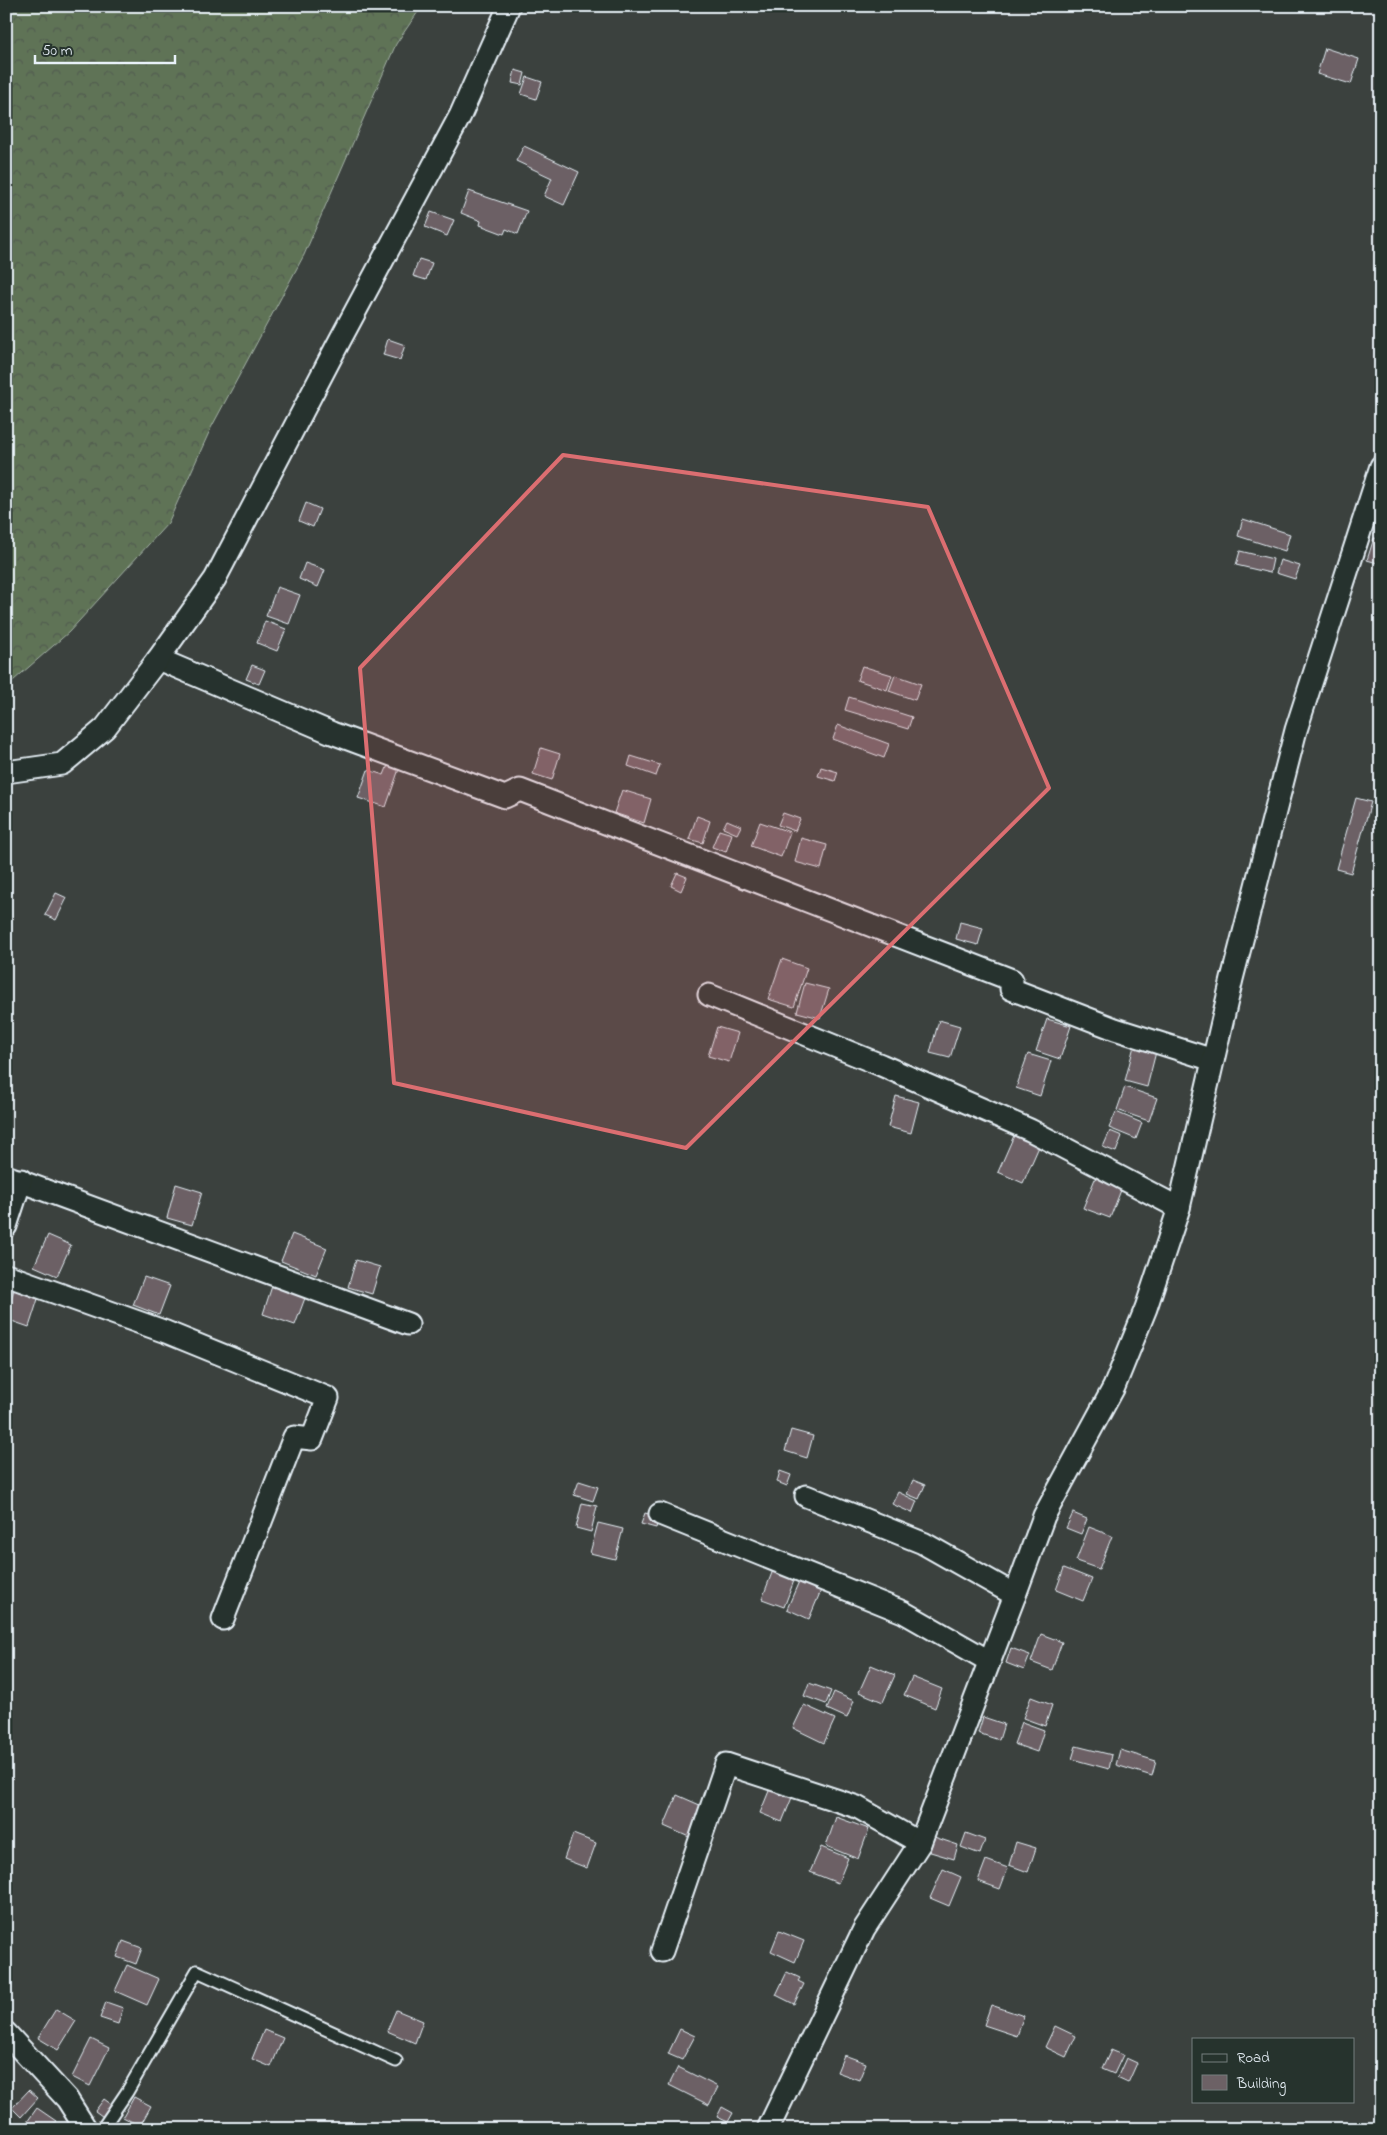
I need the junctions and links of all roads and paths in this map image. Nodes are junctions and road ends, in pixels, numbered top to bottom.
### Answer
1 (510, 6) edge
2 (1381, 466) edge
3 (158, 659) junction
4 (6, 772) edge
5 (709, 995) dead end
6 (1213, 1060) junction
7 (14, 1178) edge
8 (1179, 1208) junction
9 (6, 1226) edge
10 (6, 1275) edge
11 (408, 1324) dead end
12 (806, 1496) dead end
13 (660, 1514) dead end
14 (1015, 1595) junction
15 (223, 1619) dead end
16 (989, 1662) junction
17 (920, 1843) junction
18 (662, 1951) dead end
19 (6, 2033) edge
20 (396, 2061) dead end
21 (86, 2129) edge
22 (102, 2129) edge
23 (768, 2129) edge

1 - 3 street
2 - 6 street
3 - 4 street
3 - 6 street
5 - 8 street
6 - 8 street
7 - 9 street
7 - 11 street
8 - 14 street
10 - 15 street
12 - 14 street
13 - 16 street
14 - 16 street
16 - 17 street
17 - 18 street
17 - 23 street
19 - 21 street
20 - 22 lane

